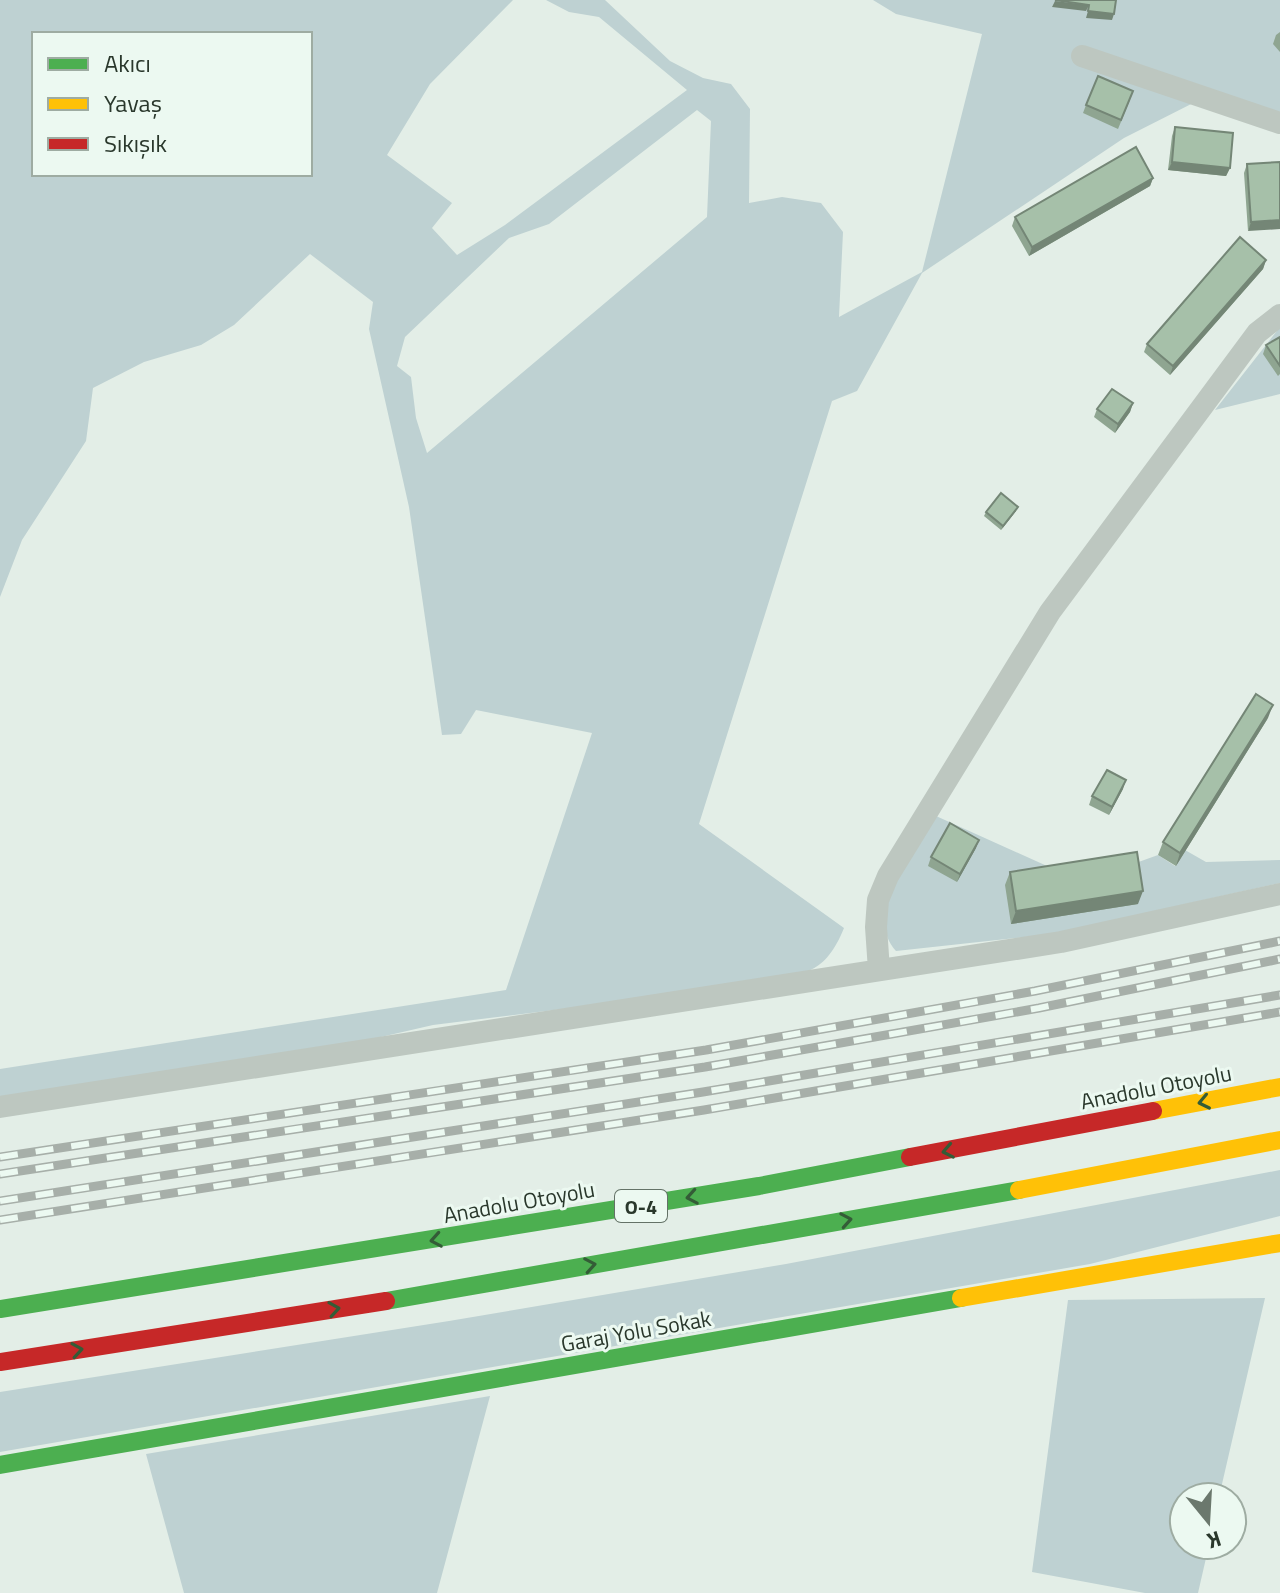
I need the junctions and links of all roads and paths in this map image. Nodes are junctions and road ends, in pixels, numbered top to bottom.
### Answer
1 (1082, 56) dead end
2 (1280, 123) edge
3 (1280, 315) edge
4 (1280, 894) edge
5 (879, 970) junction
6 (1280, 1087) edge
7 (0, 1107) edge
8 (1280, 1140) edge
9 (1280, 1243) edge
10 (0, 1309) edge
11 (0, 1362) edge
12 (0, 1465) edge

1 - 2 street
3 - 5 street
4 - 5 street
5 - 7 street
6 -> 10 main road, Anadolu Otoyolu / O-4
11 -> 8 main road, O-4
9 - 12 main road, Garaj Yolu Sokak

